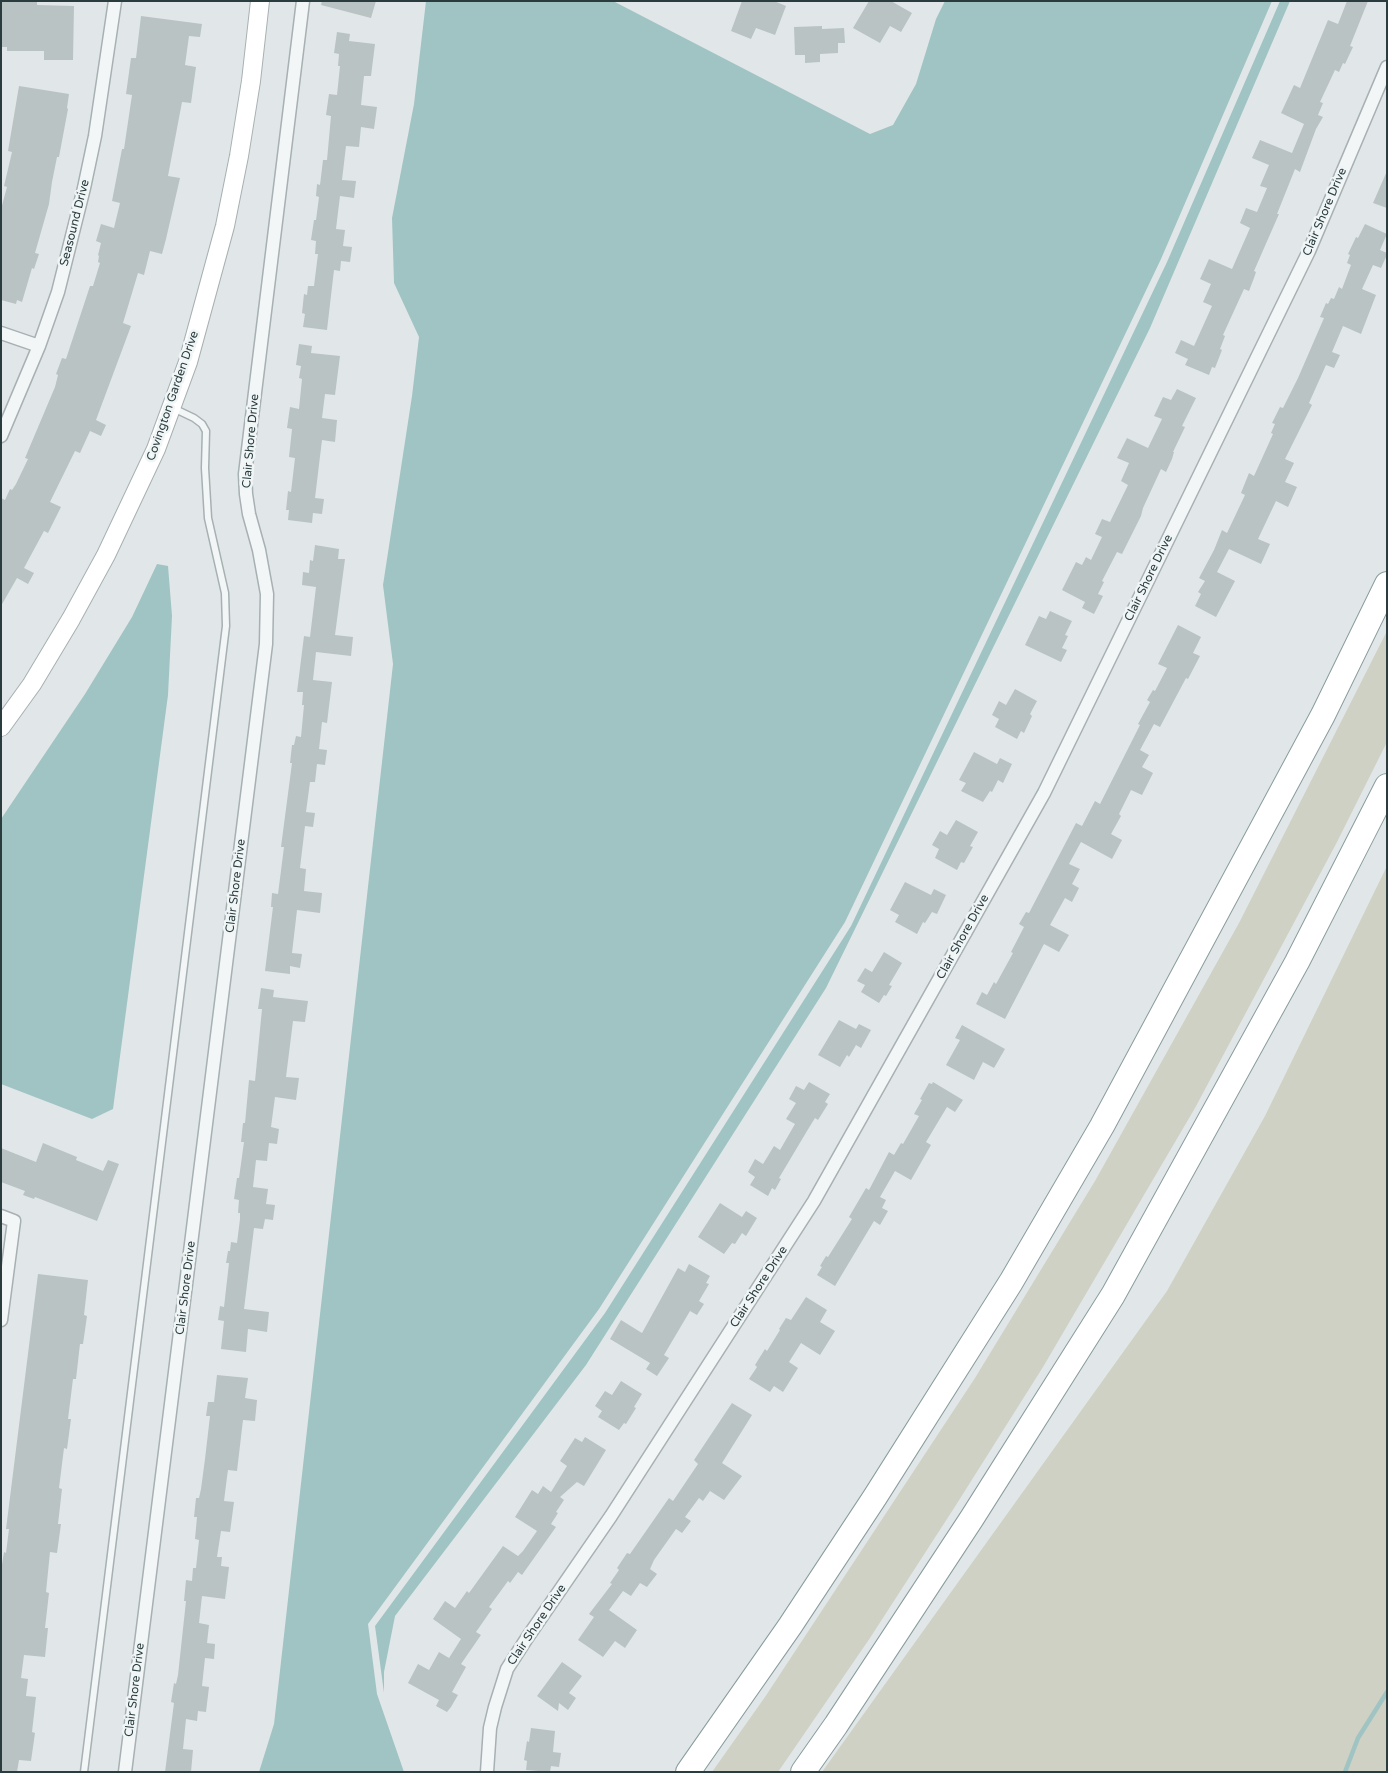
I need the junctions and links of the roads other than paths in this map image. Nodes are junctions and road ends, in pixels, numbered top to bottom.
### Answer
1 (115, 1) edge
2 (260, 1) edge
3 (303, 1) edge
4 (1387, 67) edge
5 (1, 333) edge
6 (39, 346) junction
7 (171, 407) junction
8 (1, 436) edge
9 (1387, 584) edge
10 (1, 727) edge
11 (1387, 786) edge
12 (1, 1216) edge
13 (4, 1285) edge
14 (1, 1320) edge
15 (84, 1772) edge
16 (125, 1772) edge
17 (487, 1772) edge
18 (688, 1772) edge
19 (803, 1772) edge

1 - 6 street, Seasound Drive
2 - 7 street, Covington Garden Drive
3 - 16 street, Clair Shore Drive
4 - 17 street, Clair Shore Drive
5 - 6 street
6 - 8 street, Seasound Drive
7 - 10 street, Covington Garden Drive
7 - 15 lane
9 - 18 highway
11 - 19 highway
12 - 13 street
13 - 14 street

